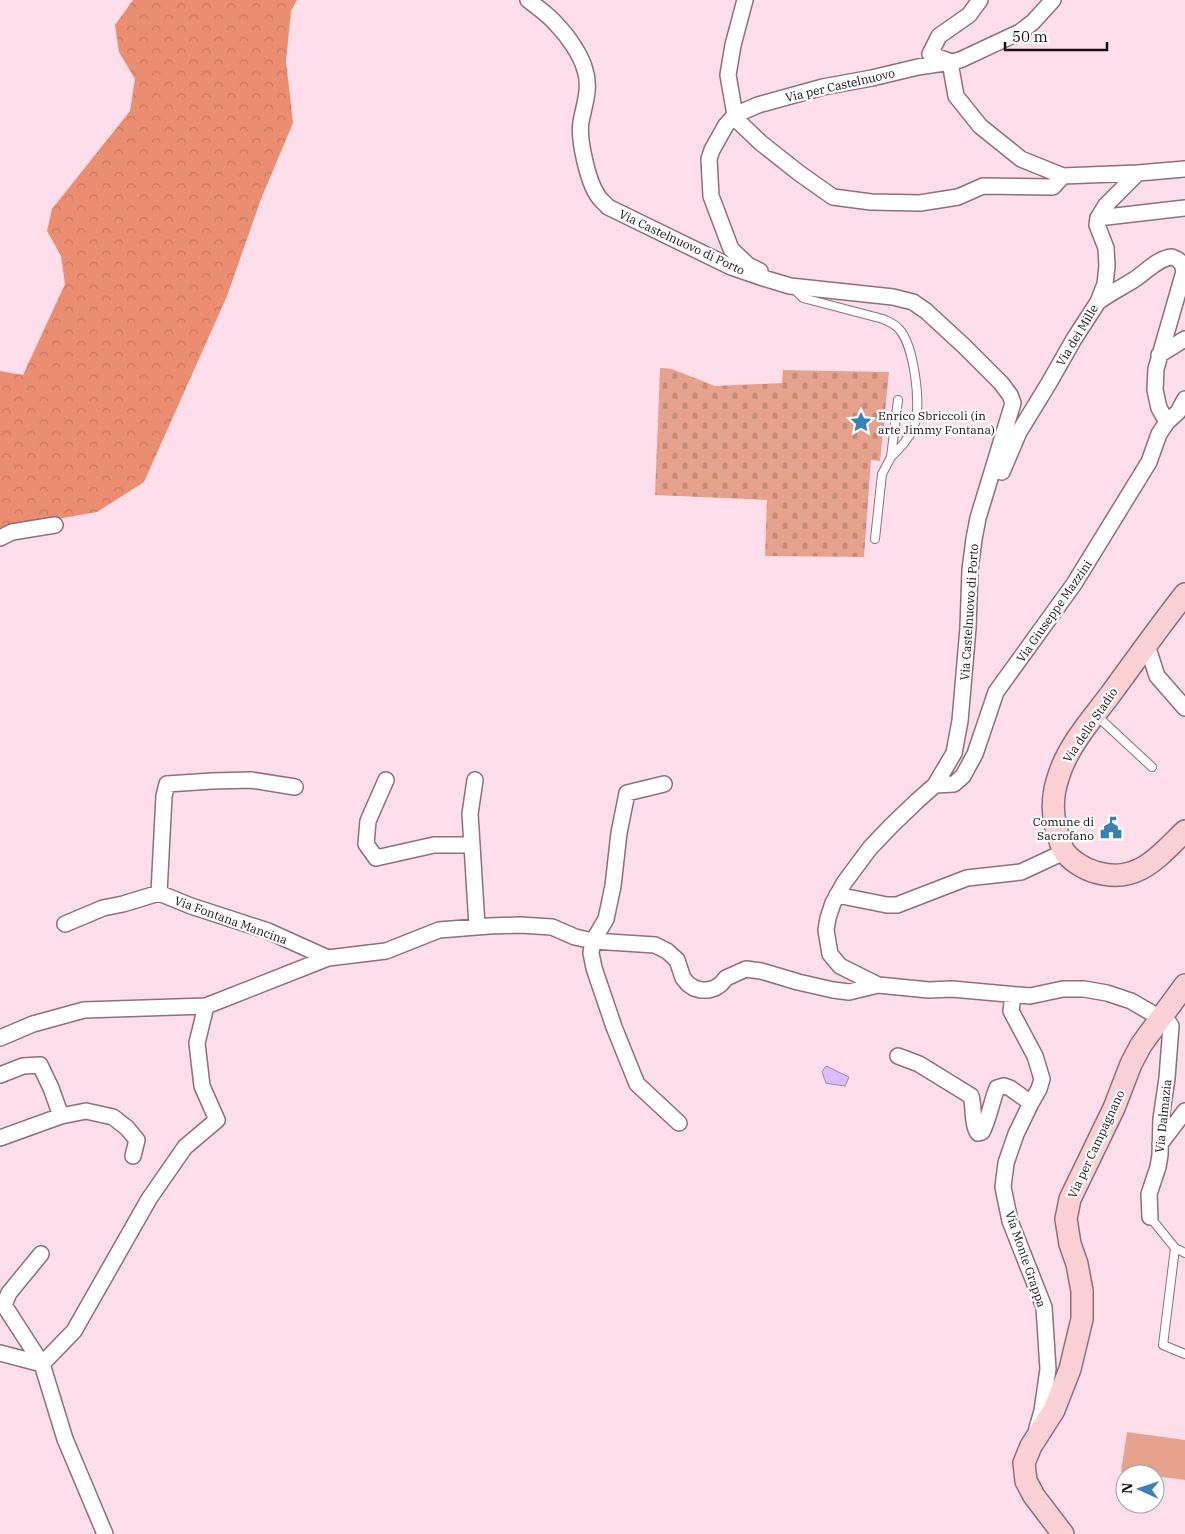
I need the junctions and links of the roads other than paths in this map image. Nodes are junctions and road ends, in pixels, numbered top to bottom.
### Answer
1 (528, 0) edge
2 (745, 0) edge
3 (980, 0) edge
4 (1052, 0) edge
5 (951, 62) junction
6 (735, 115) junction
7 (1185, 169) edge
8 (1138, 173) junction
9 (1062, 176) junction
10 (1185, 208) edge
11 (1098, 218) junction
12 (790, 286) junction
13 (1098, 302) junction
14 (1185, 339) edge
15 (1159, 354) junction
16 (1185, 398) edge
17 (898, 400) dead end
18 (1167, 422) junction
19 (891, 457) junction
20 (978, 518) junction
21 (55, 525) dead end
22 (0, 538) edge
23 (875, 540) dead end
24 (1185, 594) edge
25 (1146, 646) junction
26 (1185, 708) edge
27 (1095, 715) junction
28 (1152, 767) dead end
29 (386, 780) dead end
30 (475, 780) dead end
31 (664, 784) dead end
32 (935, 785) junction
33 (295, 786) dead end
34 (1185, 831) edge
35 (472, 846) junction
36 (1064, 852) junction
37 (159, 893) junction
38 (837, 895) junction
39 (65, 924) dead end
40 (477, 926) junction
41 (592, 941) junction
42 (328, 958) junction
43 (878, 985) junction
44 (1185, 985) edge
45 (1013, 995) junction
46 (206, 1006) junction
47 (1161, 1019) junction
48 (0, 1038) edge
49 (898, 1056) dead end
50 (0, 1075) edge
51 (1031, 1103) junction
52 (1185, 1111) edge
53 (61, 1116) junction
54 (679, 1123) dead end
55 (0, 1138) edge
56 (1160, 1144) junction
57 (133, 1156) dead end
58 (1150, 1217) joint
59 (1175, 1248) junction
60 (1185, 1253) edge
61 (41, 1254) dead end
62 (0, 1353) edge
63 (1185, 1354) edge
64 (42, 1364) junction
65 (1031, 1446) junction
66 (106, 1534) edge
67 (1063, 1534) edge

1 - 12 street, Via Castelnuovo di Porto
2 - 6 street
3 - 5 street
4 - 5 street, Via per Castelnuovo
5 - 6 street, Via per Castelnuovo
5 - 9 street
6 - 9 street
6 - 12 street
7 - 8 street
8 - 9 street
8 - 11 street
10 - 11 street
11 - 13 street, Via dei Mille
12 - 19 lane
12 - 20 street, Via Castelnuovo di Porto
13 - 15 street
13 - 20 street, Via dei Mille
14 - 15 street
15 - 18 street
16 - 18 street, Via Giuseppe Mazzini
17 - 19 lane
18 - 32 street, Via Giuseppe Mazzini
19 - 23 lane
20 - 32 street, Via Castelnuovo di Porto
21 - 22 street
24 - 25 street, Via dello Stadio
25 - 26 street
25 - 27 street, Via dello Stadio
27 - 28 lane
27 - 36 street, Via dello Stadio
29 - 35 street
30 - 35 street
31 - 41 street
32 - 38 street, Via Castelnuovo di Porto
33 - 37 street, Via Fontana Mancina
34 - 36 street
35 - 40 street
36 - 38 street
37 - 39 street
37 - 42 street, Via Fontana Mancina
38 - 43 street, Via Castelnuovo di Porto
40 - 41 street
40 - 42 street
41 - 43 street
41 - 54 street
42 - 46 street
43 - 45 street, Via Castelnuovo di Porto
44 - 47 street, Via per Campagnano
45 - 47 street, Via Castelnuovo di Porto
45 - 51 street, Via Monte Grappa
46 - 48 street
46 - 64 street
47 - 56 street, Via Dalmazia
47 - 65 street, Via per Campagnano
49 - 51 street
50 - 53 street
51 - 65 street, Via Monte Grappa
52 - 56 street
53 - 55 street
53 - 57 street
56 - 58 street, Via Dalmazia
58 - 59 lane
59 - 60 lane
59 - 63 lane
61 - 64 street
62 - 64 street
64 - 66 street
65 - 67 street, Via per Campagnano

